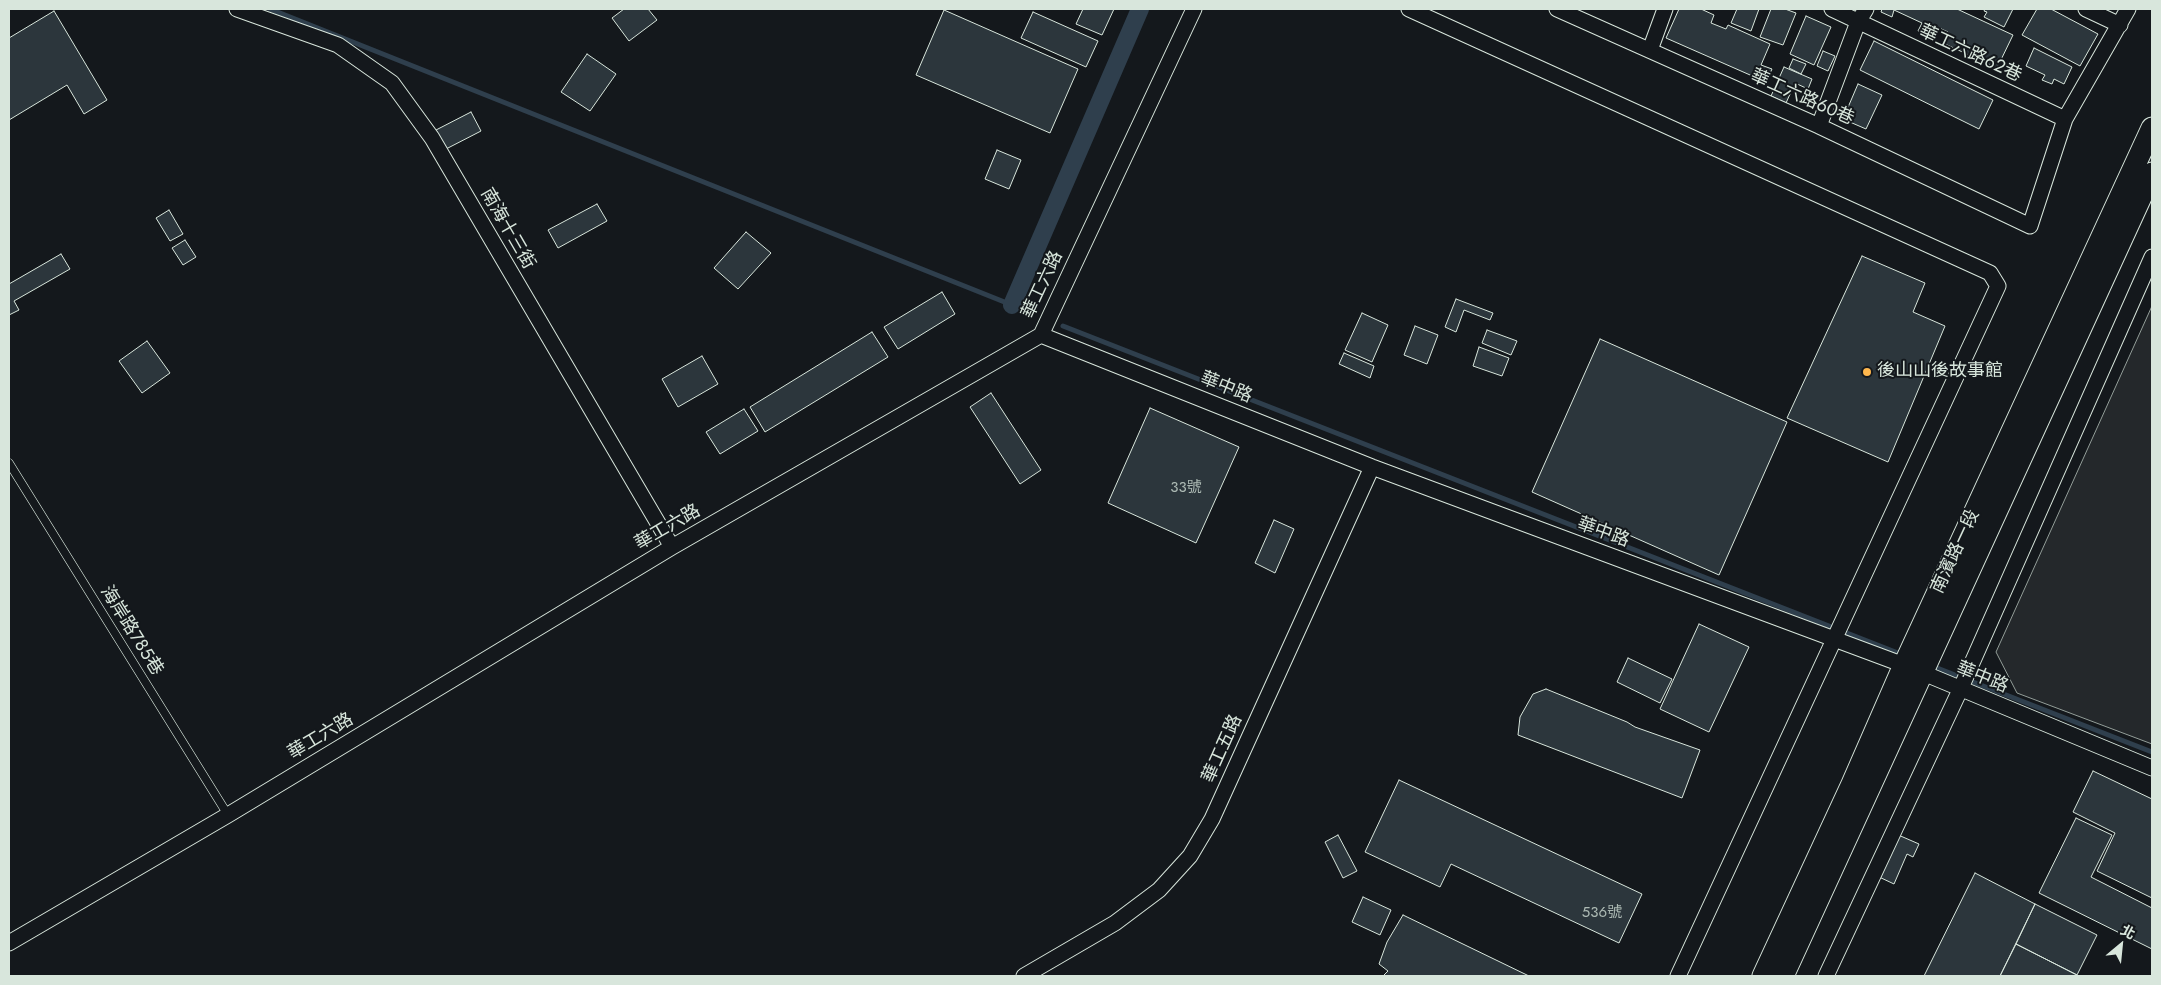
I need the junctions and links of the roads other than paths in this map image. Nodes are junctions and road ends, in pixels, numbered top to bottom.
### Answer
1 (237, 9) edge
2 (1194, 9) edge
3 (1409, 9) edge
4 (1557, 9) edge
5 (1665, 9) edge
6 (1832, 9) edge
7 (2086, 9) edge
8 (2128, 9) edge
9 (1862, 15) edge
10 (2120, 25) junction
11 (1650, 50) junction
12 (2065, 120) junction
13 (1819, 126) junction
14 (2152, 128) edge
15 (2152, 173) edge
16 (2152, 257) edge
17 (1041, 334) junction
18 (9, 463) edge
19 (1372, 467) junction
20 (672, 547) junction
21 (1833, 639) junction
22 (1913, 669) junction
23 (1960, 690) junction
24 (2152, 768) edge
25 (228, 814) junction
26 (9, 943) edge
27 (1024, 976) edge
28 (1678, 976) edge
29 (1763, 976) edge
30 (1783, 976) edge
31 (1826, 976) edge

1 - 20 street, 南海十三街
2 - 17 street, 華工六路
3 - 21 street
4 - 11 street, 華工六路60巷
5 - 11 street
6 - 9 street, 華工六路62巷
7 - 10 street
8 - 10 street
9 - 12 street, 華工六路62巷
9 - 13 street
10 - 12 street
11 - 13 street, 華工六路60巷
12 - 13 street, 華工六路60巷
14 - 22 main road, 南濱路一段
15 - 22 main road, 南濱路一段
16 - 23 street
17 - 19 street, 華中路
17 - 20 street, 華工六路
18 - 25 lane, 海岸路785巷
19 - 21 street, 華中路
19 - 27 street, 華工五路
20 - 25 street, 華工六路
21 - 22 street, 華中路
21 - 28 street
22 - 23 street, 華中路
22 - 29 main road, 南濱路一段
22 - 30 main road, 南濱路一段
23 - 24 street, 華中路
23 - 31 street
25 - 26 street, 華工六路

